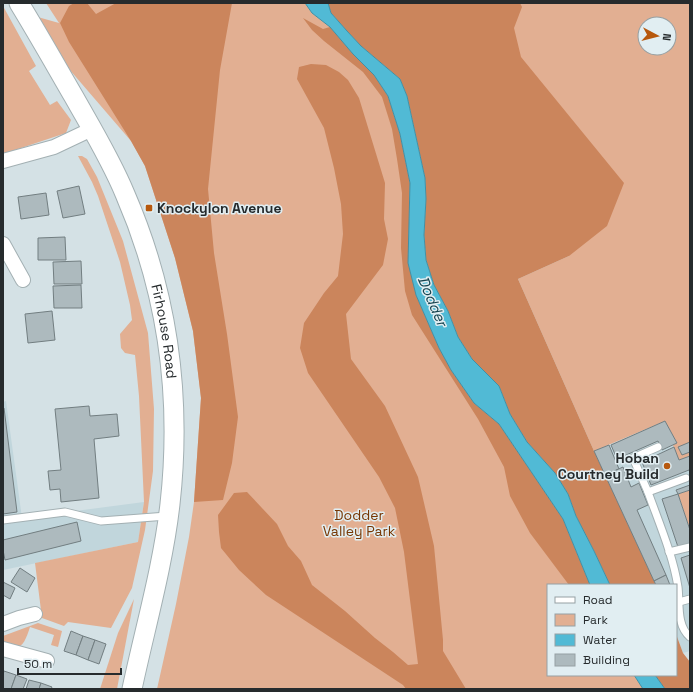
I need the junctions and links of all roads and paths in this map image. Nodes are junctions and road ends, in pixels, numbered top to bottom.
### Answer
1 (19, 3) edge
2 (92, 129) junction
3 (3, 162) edge
4 (3, 244) edge
5 (23, 280) dead end
6 (658, 447) dead end
7 (686, 478) dead end
8 (648, 492) junction
9 (168, 516) junction
10 (3, 520) edge
11 (690, 547) edge
12 (669, 552) junction
13 (690, 599) edge
14 (679, 602) junction
15 (35, 614) dead end
16 (3, 624) edge
17 (689, 635) edge
18 (3, 649) edge
19 (46, 661) dead end
20 (132, 689) edge

1 - 2 main road, Firhouse Road
2 - 3 street
2 - 9 main road, Firhouse Road
4 - 5 street
6 - 8 lane
7 - 8 lane
8 - 12 lane
9 - 10 lane
9 - 20 main road, Firhouse Road
11 - 12 lane
12 - 14 lane
13 - 14 lane
14 - 17 lane
15 - 16 street
18 - 19 street

